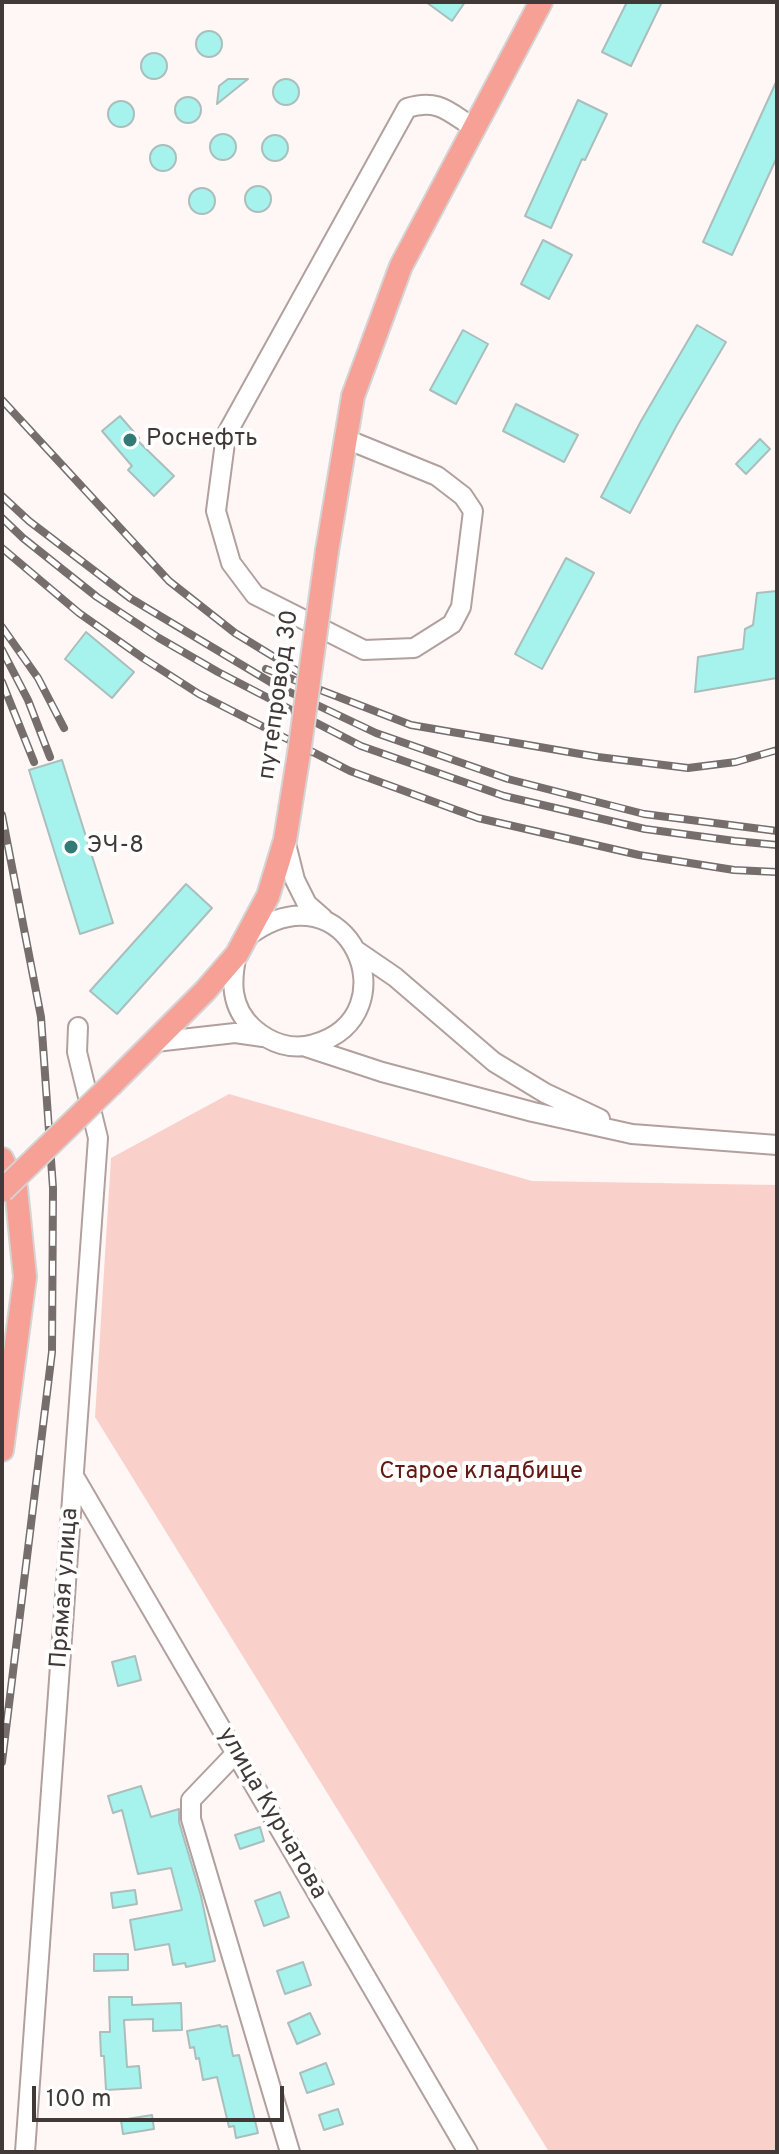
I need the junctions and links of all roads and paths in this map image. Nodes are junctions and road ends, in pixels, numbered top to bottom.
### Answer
1 (541, 2) edge
2 (474, 128) junction
3 (346, 439) junction
4 (285, 840) junction
5 (325, 920) junction
6 (242, 946) junction
7 (357, 951) junction
8 (78, 1027) dead end
9 (263, 1037) junction
10 (155, 1042) junction
11 (306, 1047) junction
12 (632, 1134) junction
13 (777, 1145) edge
14 (2, 1159) edge
15 (2, 1191) edge
16 (2, 1450) edge
17 (74, 1476) junction
18 (236, 1753) junction
19 (25, 2152) edge
20 (290, 2152) edge
21 (468, 2152) edge

1 - 2 main road, путепровод 30
2 - 3 main road, путепровод 30
2 - 3 street
3 - 4 main road, путепровод 30, bridge
4 - 5 street
4 - 6 main road, путепровод 30
5 - 6 street
5 - 7 street
6 - 9 street
6 - 10 main road, путепровод 30
7 - 11 street
7 - 12 street
8 - 17 street, Прямая улица
9 - 10 street
9 - 11 street
10 - 15 main road, путепровод 30, bridge
11 - 12 street
12 - 13 street
14 - 16 main road
17 - 18 street, улица Курчатова
17 - 19 street, Прямая улица
18 - 20 street
18 - 21 street, улица Курчатова

